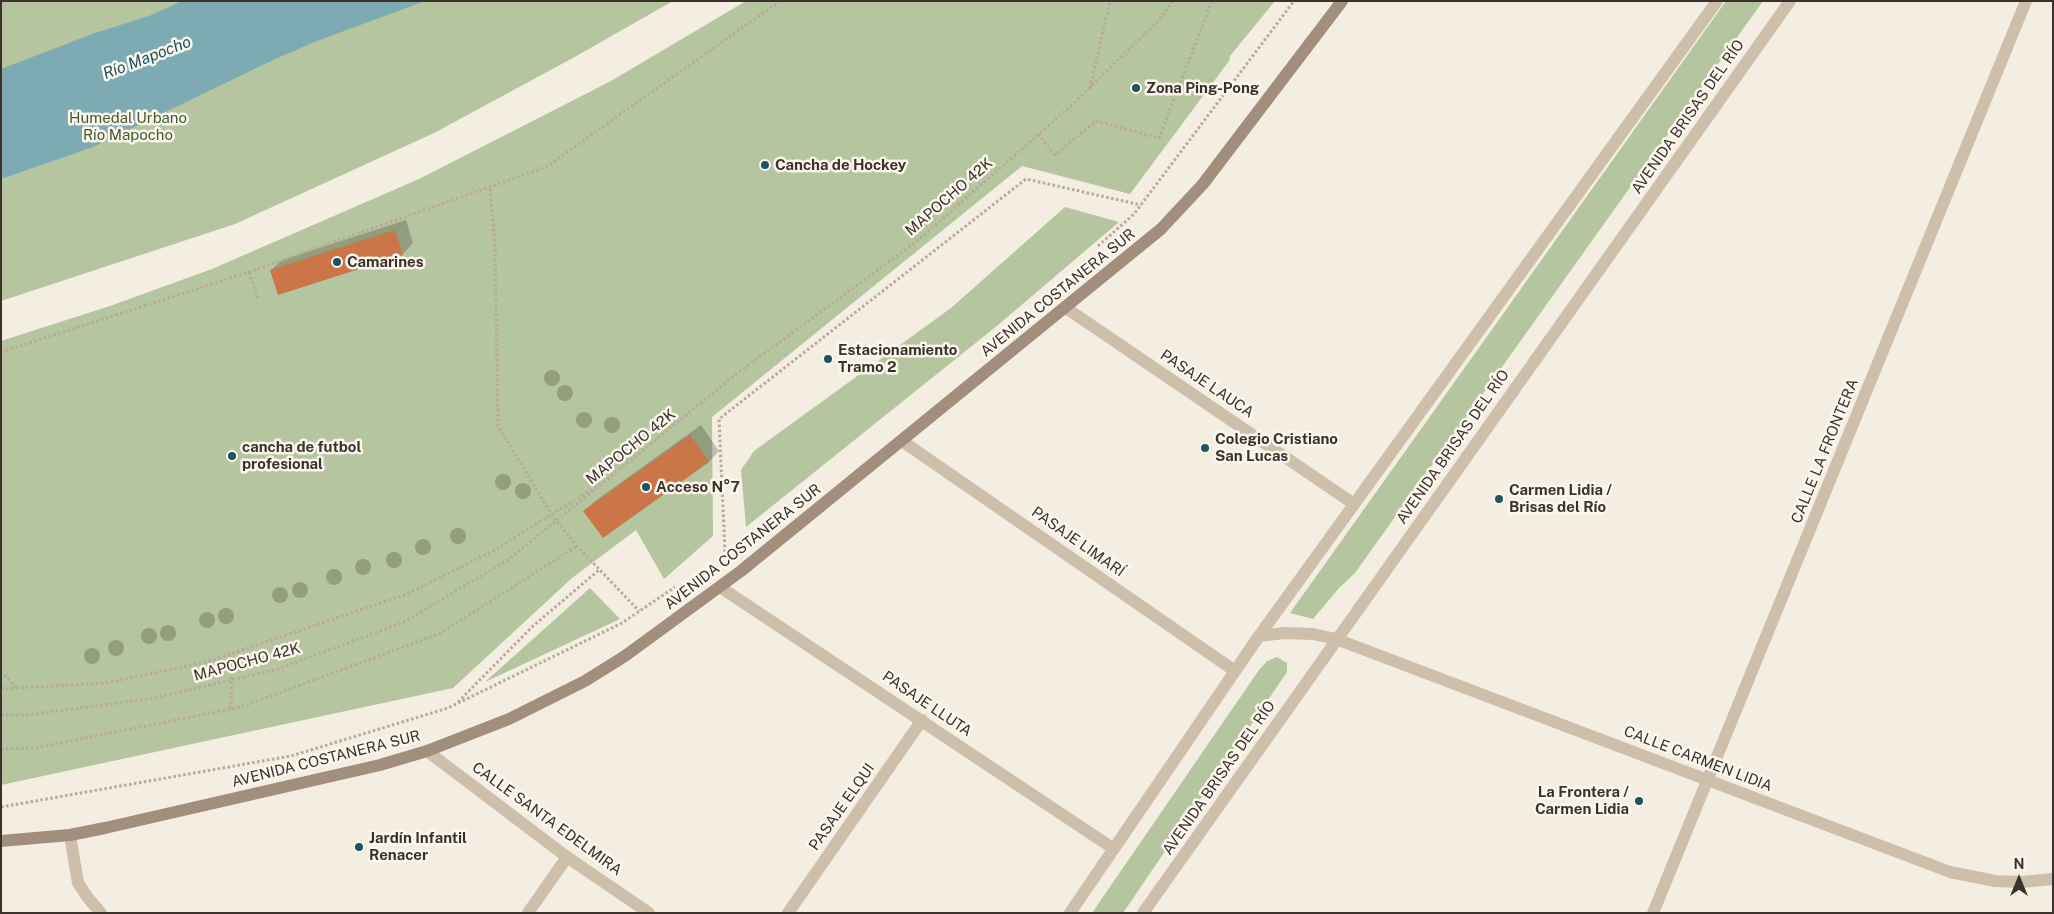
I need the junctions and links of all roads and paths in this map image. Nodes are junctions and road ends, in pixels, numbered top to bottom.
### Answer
1 (780, 1) edge
2 (1110, 1) edge
3 (1173, 1) edge
4 (1212, 1) edge
5 (1342, 1) edge
6 (1717, 1) edge
7 (1790, 1) edge
8 (2026, 1) edge
9 (1293, 2) edge
10 (1090, 88) junction
11 (1038, 134) junction
12 (490, 189) junction
13 (1141, 205) junction
14 (1097, 247) dead end
15 (250, 272) junction
16 (258, 299) dead end
17 (1066, 308) junction
18 (1, 352) edge
19 (902, 440) junction
20 (610, 479) junction
21 (1354, 504) junction
22 (552, 515) junction
23 (557, 522) junction
24 (577, 546) junction
25 (731, 549) dead end
26 (725, 553) junction
27 (717, 558) dead end
28 (599, 570) junction
29 (678, 584) dead end
30 (720, 588) junction
31 (639, 611) junction
32 (659, 632) junction
33 (1259, 636) junction
34 (1336, 639) junction
35 (232, 653) junction
36 (1, 671) edge
37 (1235, 671) junction
38 (232, 680) junction
39 (1, 688) edge
40 (16, 688) junction
41 (456, 704) junction
42 (231, 709) junction
43 (1, 715) edge
44 (922, 720) junction
45 (1, 749) edge
46 (428, 751) junction
47 (1708, 780) junction
48 (1, 807) edge
49 (70, 835) junction
50 (1, 841) edge
51 (1114, 849) junction
52 (567, 857) junction
53 (2053, 879) edge
54 (101, 913) edge
55 (528, 913) edge
56 (648, 913) edge
57 (788, 913) edge
58 (1070, 913) edge
59 (1143, 913) edge
60 (1653, 913) edge

1 - 12 path
2 - 10 path
3 - 10 path, MAPOCHO 42K
4 - 11 path
5 - 17 main road, AVENIDA COSTANERA SUR
6 - 21 street
7 - 34 street, AVENIDA BRISAS DEL RÍO
8 - 47 street, CALLE LA FRONTERA
9 - 13 path
10 - 11 path, MAPOCHO 42K
11 - 20 path, MAPOCHO 42K
12 - 15 path
12 - 22 path
13 - 14 path
13 - 26 path
15 - 16 path
15 - 18 path
17 - 19 main road, AVENIDA COSTANERA SUR
17 - 21 street, PASAJE LAUCA
19 - 30 main road, AVENIDA COSTANERA SUR
19 - 37 street, PASAJE LIMARÍ
20 - 22 path
20 - 23 path, MAPOCHO 42K
21 - 33 street
22 - 23 path
22 - 35 path
23 - 24 path
23 - 38 path, MAPOCHO 42K
24 - 28 path
24 - 42 path
25 - 26 path
26 - 27 path
28 - 31 path
28 - 41 path
29 - 31 path
30 - 32 main road, AVENIDA COSTANERA SUR
30 - 44 street, PASAJE LLUTA
31 - 32 path
31 - 41 path
32 - 46 main road, AVENIDA COSTANERA SUR
33 - 34 street, CALLE CARMEN LIDIA
33 - 37 street
34 - 47 street, CALLE CARMEN LIDIA
34 - 59 street, AVENIDA BRISAS DEL RÍO
35 - 38 path
35 - 40 path
36 - 40 path
37 - 51 street
38 - 42 path
38 - 43 path, MAPOCHO 42K
39 - 40 path
41 - 48 path
42 - 45 path
44 - 51 street, PASAJE LLUTA
44 - 57 street, PASAJE ELQUI
46 - 49 main road, AVENIDA COSTANERA SUR
46 - 52 street, CALLE SANTA EDELMIRA
47 - 53 street, CALLE CARMEN LIDIA
47 - 60 street, CALLE LA FRONTERA
49 - 50 main road, AVENIDA COSTANERA SUR
49 - 54 street
51 - 58 street
52 - 55 street
52 - 56 street, CALLE SANTA EDELMIRA

